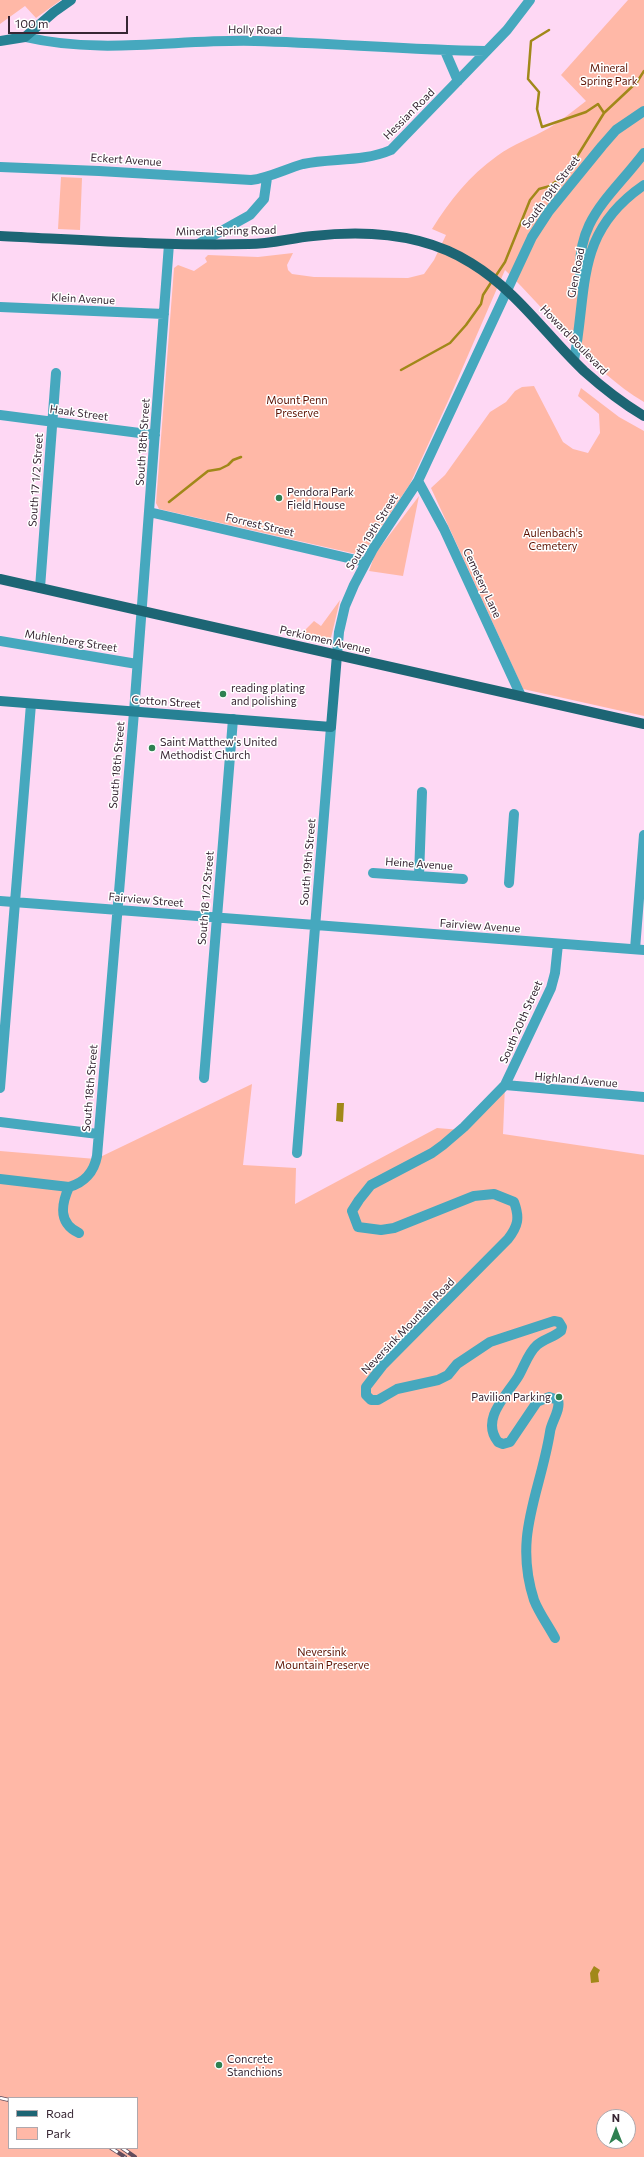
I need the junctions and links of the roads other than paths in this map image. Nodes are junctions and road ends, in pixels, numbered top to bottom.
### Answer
1 (71, 0) edge
2 (530, 0) edge
3 (25, 37) junction
4 (0, 41) edge
5 (445, 51) junction
6 (485, 51) junction
7 (458, 81) junction
8 (644, 111) edge
9 (644, 153) edge
10 (0, 167) edge
11 (266, 178) junction
12 (251, 180) joint
13 (644, 185) edge
14 (0, 236) edge
15 (169, 244) junction
16 (198, 244) junction
17 (509, 292) joint
18 (582, 293) junction
19 (0, 307) edge
20 (164, 314) junction
21 (574, 360) junction
22 (56, 373) dead end
23 (0, 415) edge
24 (644, 416) edge
25 (53, 422) junction
26 (155, 435) junction
27 (418, 481) junction
28 (149, 512) junction
29 (366, 562) junction
30 (0, 579) edge
31 (40, 588) junction
32 (141, 611) junction
33 (0, 641) edge
34 (337, 655) junction
35 (137, 664) junction
36 (521, 696) junction
37 (0, 701) edge
38 (31, 704) junction
39 (134, 712) junction
40 (233, 719) junction
41 (644, 724) edge
42 (331, 727) junction
43 (422, 792) dead end
44 (514, 814) dead end
45 (644, 835) edge
46 (373, 873) dead end
47 (419, 876) junction
48 (463, 879) dead end
49 (509, 883) dead end
50 (0, 900) edge
51 (14, 902) junction
52 (117, 910) junction
53 (216, 917) junction
54 (315, 925) junction
55 (558, 944) junction
56 (639, 950) edge
57 (204, 1078) dead end
58 (505, 1085) junction
59 (0, 1088) edge
60 (644, 1098) edge
61 (0, 1122) edge
62 (98, 1134) junction
63 (297, 1153) dead end
64 (0, 1179) edge
65 (73, 1186) junction
66 (79, 1233) dead end
67 (555, 1638) dead end

1 - 3 street
2 - 6 street, Hessian Road
3 - 4 street
3 - 5 street, Holly Road
5 - 6 street, Holly Road
5 - 7 street
6 - 7 street, Hessian Road
7 - 11 street, Hessian Road
8 - 27 street, South 19th Street
9 - 18 street
10 - 12 street, Eckert Avenue
11 - 12 street, Hessian Road
11 - 16 street
13 - 18 street, Glen Road
14 - 15 main road, Mineral Spring Road
15 - 16 main road, Mineral Spring Road
15 - 20 street, South 18th Street
16 - 17 main road, Mineral Spring Road
17 - 21 main road, Howard Boulevard
18 - 21 street, Glen Road
19 - 20 street, Klein Avenue
20 - 26 street, South 18th Street
21 - 24 main road, Howard Boulevard
22 - 25 street, South 17 1/2 Street
23 - 25 street, Haak Street
25 - 26 street, Haak Street
25 - 31 street, South 17 1/2 Street
26 - 28 street, South 18th Street
27 - 29 street, South 19th Street
27 - 36 street, Cemetery Lane
28 - 29 street, Forrest Street
28 - 32 street, South 18th Street
29 - 34 street, South 19th Street
30 - 31 main road, Perkiomen Avenue
31 - 32 main road, Perkiomen Avenue
32 - 34 main road, Perkiomen Avenue
32 - 35 street, South 18th Street
33 - 35 street, Muhlenberg Street
34 - 36 main road, Perkiomen Avenue
34 - 42 street, South 19th Street
35 - 39 street, South 18th Street
36 - 41 main road, Perkiomen Avenue
37 - 38 street, Cotton Street
38 - 39 street, Cotton Street
38 - 51 street
39 - 40 street, Cotton Street
39 - 52 street, South 18th Street
40 - 42 street, Cotton Street
40 - 53 street, South 18 1/2 Street
42 - 54 street, South 19th Street
43 - 47 street
44 - 49 street
45 - 56 street
46 - 47 street, Heine Avenue
47 - 48 street, Heine Avenue
50 - 51 street, Fairview Street
51 - 52 street, Fairview Street
51 - 59 street
52 - 53 street, Fairview Street
52 - 62 street, South 18th Street
53 - 54 street, Fairview Street
53 - 57 street, South 18 1/2 Street
54 - 55 street, Fairview Avenue
54 - 63 street, South 19th Street
55 - 56 street, Fairview Avenue
55 - 58 street, South 20th Street
58 - 60 street, Highland Avenue
58 - 67 street, Neversink Mountain Road
61 - 62 street
62 - 65 street, South 18th Street
64 - 65 street
65 - 66 street

